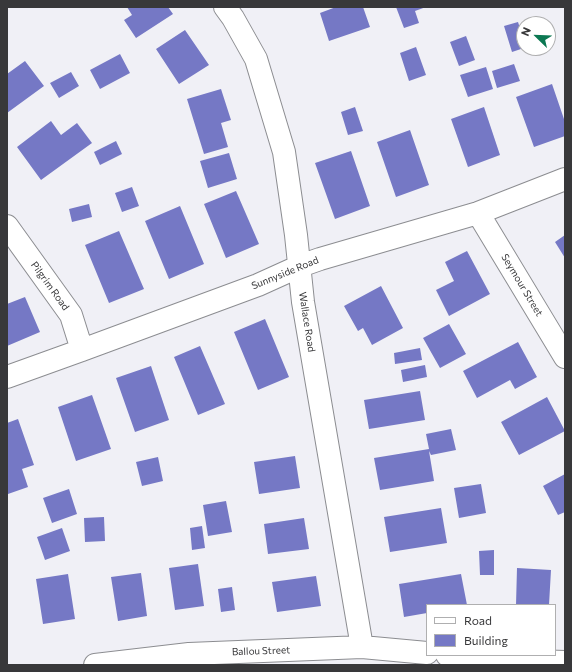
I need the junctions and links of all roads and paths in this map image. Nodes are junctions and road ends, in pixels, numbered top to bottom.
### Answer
1 (225, 7) edge
2 (565, 179) edge
3 (478, 213) junction
4 (7, 226) edge
5 (300, 266) junction
6 (82, 350) junction
7 (565, 357) edge
8 (7, 377) edge
9 (362, 647) junction
10 (426, 653) edge
11 (458, 656) edge
12 (565, 662) edge
13 (96, 665) edge

1 - 5 street, Wallace Road
2 - 3 street, Sunnyside Road
3 - 5 street, Sunnyside Road
3 - 7 street, Seymour Street
4 - 6 street, Pilgrim Road
5 - 6 street, Sunnyside Road
5 - 9 street, Wallace Road
6 - 8 street, Sunnyside Road
9 - 10 street, Ballou Street
9 - 13 street, Ballou Street
11 - 12 street

